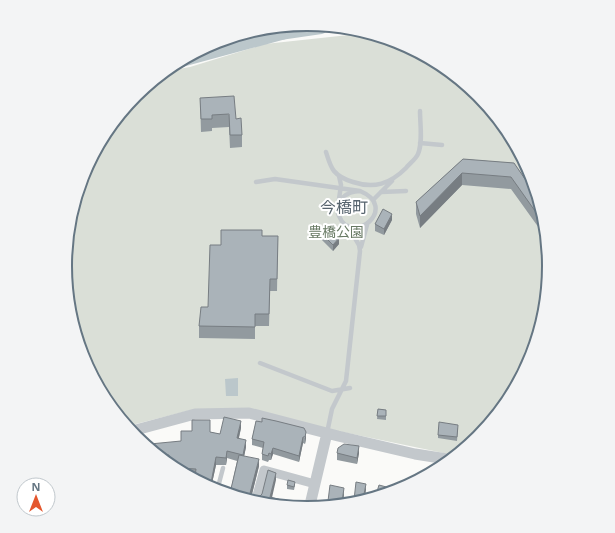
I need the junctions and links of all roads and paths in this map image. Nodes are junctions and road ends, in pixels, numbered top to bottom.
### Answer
1 (420, 111) dead end
2 (420, 143) junction
3 (442, 145) dead end
4 (326, 152) dead end
5 (398, 175) junction
6 (339, 176) junction
7 (256, 182) dead end
8 (340, 188) junction
9 (360, 191) junction
10 (406, 191) dead end
11 (381, 192) junction
12 (373, 200) junction
13 (339, 203) junction
14 (367, 225) junction
15 (348, 226) junction
16 (360, 251) junction
17 (260, 363) dead end
18 (350, 388) dead end
19 (341, 390) junction
20 (138, 430) edge
21 (326, 433) junction
22 (442, 459) edge
23 (223, 468) dead end
24 (315, 484) junction
25 (219, 485) edge
26 (257, 496) edge
27 (311, 502) edge

1 - 2 lane
2 - 3 lane
2 - 5 lane
4 - 6 lane
5 - 6 lane
5 - 11 lane
6 - 8 lane
7 - 8 lane
8 - 9 lane
8 - 13 lane
9 - 12 lane
9 - 13 lane
10 - 11 lane
11 - 12 lane
12 - 14 lane
13 - 15 lane
14 - 15 lane
14 - 16 lane
15 - 16 lane
16 - 19 lane
17 - 19 lane
18 - 19 lane
19 - 21 lane
20 - 21 street
21 - 22 street
21 - 24 street
23 - 25 lane
24 - 26 street
24 - 27 street

